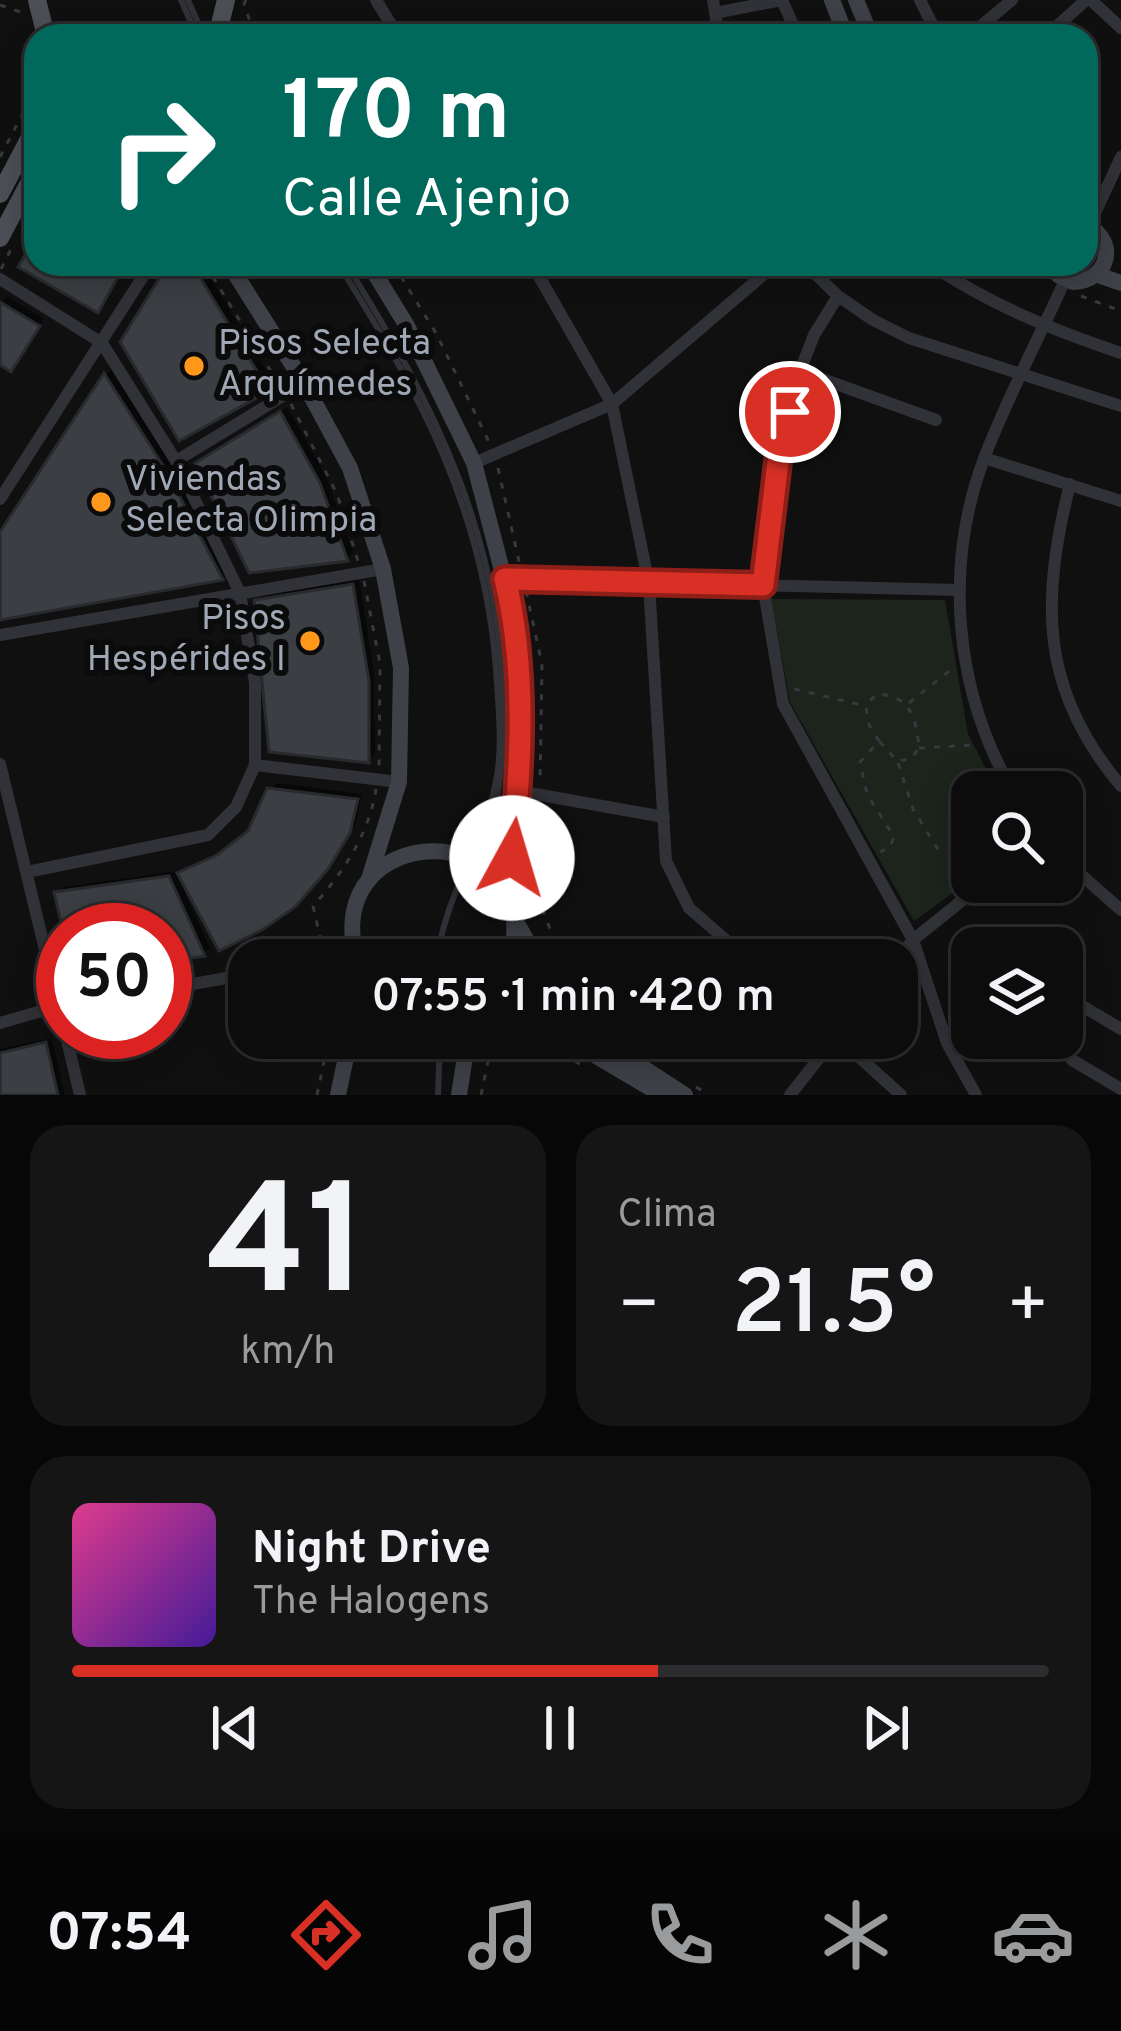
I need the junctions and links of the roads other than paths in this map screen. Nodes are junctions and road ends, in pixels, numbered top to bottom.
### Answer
1 (1012, 0) edge
2 (1089, 0) edge
3 (714, 7) edge
4 (793, 24) edge
5 (983, 24) edge
6 (1060, 24) edge
7 (1121, 28) edge
8 (24, 149) edge
9 (1121, 157) edge
10 (1114, 190) edge
11 (24, 193) edge
12 (0, 194) edge
13 (0, 238) edge
14 (1114, 258) edge
15 (1098, 275) joint
16 (144, 276) edge
17 (237, 276) edge
18 (349, 276) edge
19 (376, 276) edge
20 (539, 276) edge
21 (762, 276) edge
22 (817, 276) edge
23 (947, 276) edge
24 (1062, 276) edge
25 (1096, 276) edge
26 (0, 279) edge
27 (1065, 280) junction
28 (1121, 283) edge
29 (838, 296) junction
30 (1044, 326) junction
31 (102, 343) junction
32 (1121, 353) edge
33 (800, 371) junction
34 (1022, 374) junction
35 (304, 383) junction
36 (612, 404) junction
37 (1121, 406) edge
38 (937, 420) dead end
39 (985, 458) junction
40 (176, 461) junction
41 (475, 463) junction
42 (1070, 484) junction
43 (0, 499) edge
44 (1121, 501) edge
45 (383, 569) junction
46 (505, 579) junction
47 (649, 584) junction
48 (763, 585) junction
49 (959, 590) junction
50 (240, 592) junction
51 (0, 635) edge
52 (0, 764) edge
53 (255, 765) junction
54 (1002, 771) edge
55 (399, 782) junction
56 (1121, 786) edge
57 (518, 791) junction
58 (664, 817) junction
59 (470, 857) junction
60 (26, 872) junction
61 (1083, 877) edge
62 (369, 879) junction
63 (508, 897) junction
64 (959, 903) edge
65 (36, 910) edge
66 (1121, 910) edge
67 (515, 920) junction
68 (354, 939) edge
69 (441, 939) edge
70 (513, 939) edge
71 (526, 939) edge
72 (725, 939) edge
73 (912, 939) edge
74 (914, 939) edge
75 (918, 955) edge
76 (228, 978) edge
77 (192, 984) edge
78 (1083, 1007) edge
79 (36, 1012) edge
80 (0, 1023) edge
81 (1121, 1029) edge
82 (951, 1040) edge
83 (947, 1043) junction
84 (71, 1059) edge
85 (346, 1059) edge
86 (441, 1059) edge
87 (465, 1059) edge
88 (601, 1059) edge
89 (629, 1059) edge
90 (820, 1059) edge
91 (861, 1059) edge
92 (1071, 1059) edge
93 (1121, 1089) edge
94 (80, 1095) edge
95 (338, 1095) edge
96 (438, 1095) edge
97 (459, 1095) edge
98 (662, 1095) edge
99 (685, 1095) edge
100 (790, 1095) edge
101 (901, 1095) edge
102 (976, 1095) edge

1 - 5 street
2 - 6 street
2 - 7 street
3 - 4 street
8 - 12 main road
9 - 10 street
11 - 13 main road
14 - 15 main road
15 - 28 main road
16 - 31 street
17 - 35 main road
18 - 59 lane
19 - 41 main road
20 - 36 street
21 - 36 street
22 - 29 street
23 - 30 street
24 - 27 main road
25 - 27 main road
26 - 31 street
27 - 30 street
29 - 33 street
29 - 34 street
30 - 32 street
30 - 34 street
31 - 40 street
31 - 43 street
33 - 38 street
33 - 48 street
34 - 37 street
34 - 39 street
35 - 40 street
35 - 45 main road
36 - 41 street
36 - 47 street
39 - 42 street
39 - 49 street
40 - 50 street
41 - 46 main road
42 - 44 street
42 - 56 street
45 - 50 street
45 - 55 main road
46 - 47 street
46 - 57 main road
47 - 48 street
47 - 58 street
48 - 49 street
48 - 73 street
49 - 54 street
50 - 51 street
50 - 53 street
52 - 60 street
53 - 55 street
53 - 60 street
55 - 62 main road
57 - 58 street
57 - 63 main road
58 - 72 street
59 - 62 main road
59 - 63 main road
59 - 69 lane
60 - 65 street
61 - 66 street
62 - 68 main road
63 - 67 main road
64 - 74 street
67 - 70 main road
67 - 71 main road
75 - 83 street
76 - 77 street
78 - 81 street
79 - 80 street
82 - 83 street
83 - 102 street
84 - 94 street
85 - 95 main road
86 - 96 lane
87 - 97 main road
88 - 98 main road
89 - 99 main road
90 - 100 street
91 - 101 street
92 - 93 street

